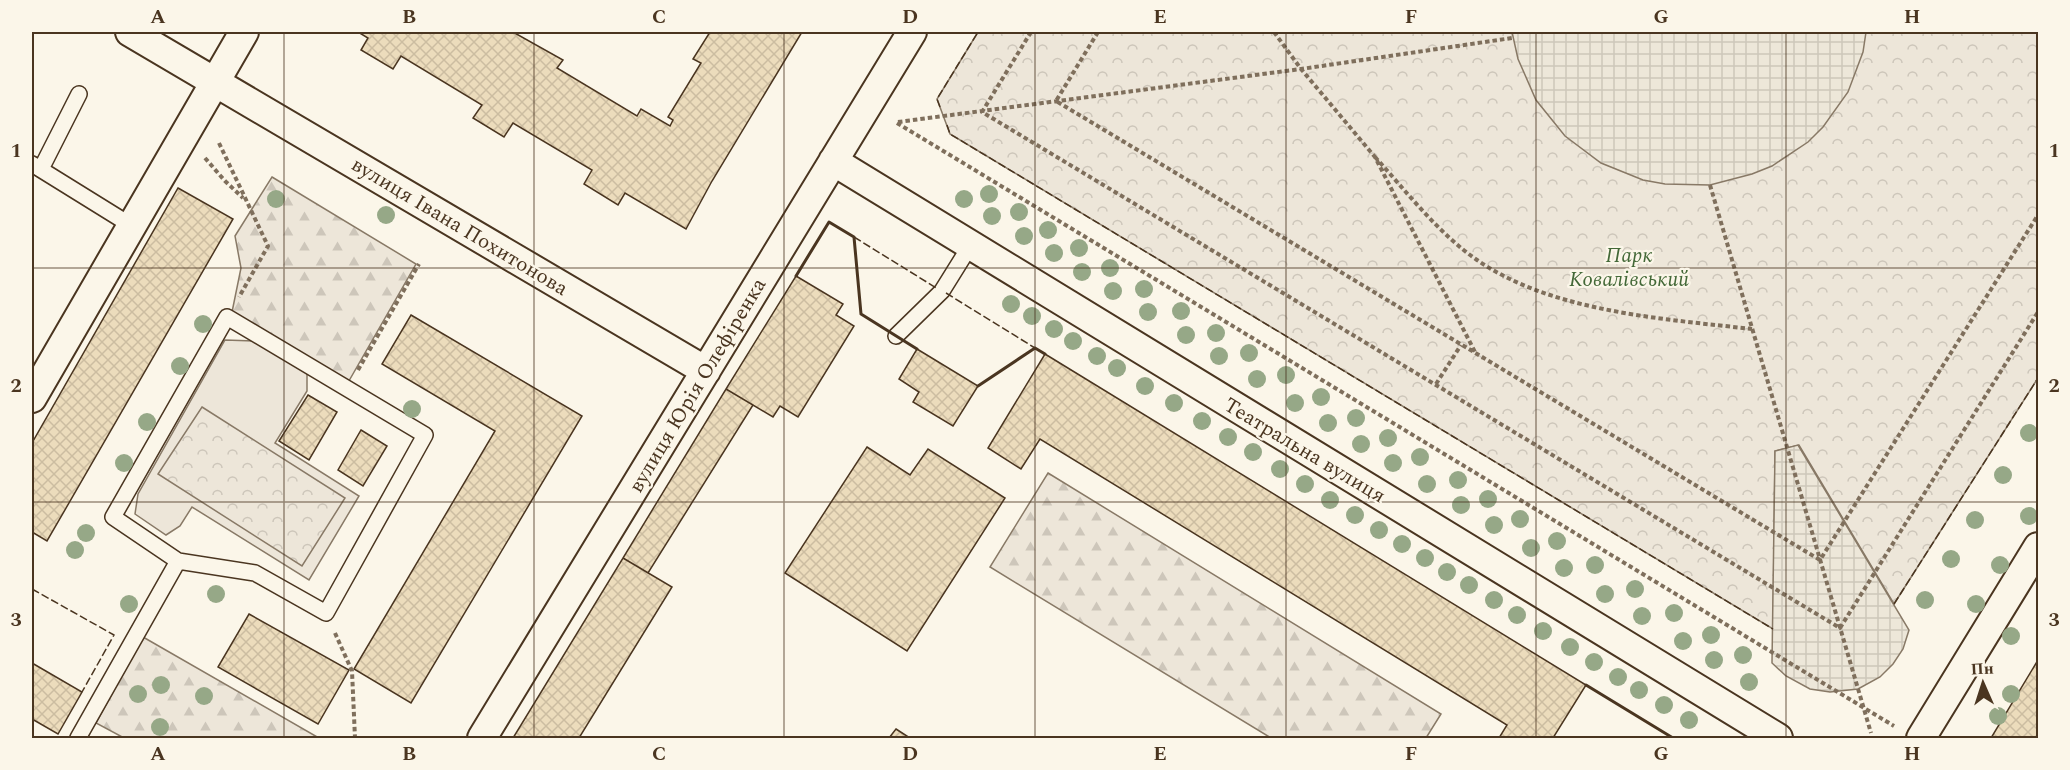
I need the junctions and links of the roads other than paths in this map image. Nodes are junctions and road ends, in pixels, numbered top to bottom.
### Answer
1 (130, 32) edge
2 (244, 32) edge
3 (912, 32) edge
4 (215, 82) junction
5 (79, 94) dead end
6 (833, 161) junction
7 (36, 166) edge
8 (132, 226) junction
9 (970, 246) junction
10 (896, 336) dead end
11 (706, 371) junction
12 (32, 398) edge
13 (2038, 547) edge
14 (178, 561) junction
15 (78, 738) edge
16 (482, 738) edge
17 (1778, 738) edge
18 (1921, 738) edge

1 - 4 street, вулиця Івана Похитонова
2 - 4 street
3 - 6 street, вулиця Юрія Олефіренка
4 - 8 street
4 - 11 street, вулиця Івана Похитонова
5 - 7 lane
6 - 9 street, Театральна вулиця
6 - 11 street, вулиця Юрія Олефіренка
7 - 8 lane
8 - 12 street
9 - 10 lane
9 - 17 street, Театральна вулиця
11 - 16 street, вулиця Юрія Олефіренка
13 - 18 street
14 - 14 lane
14 - 15 lane

